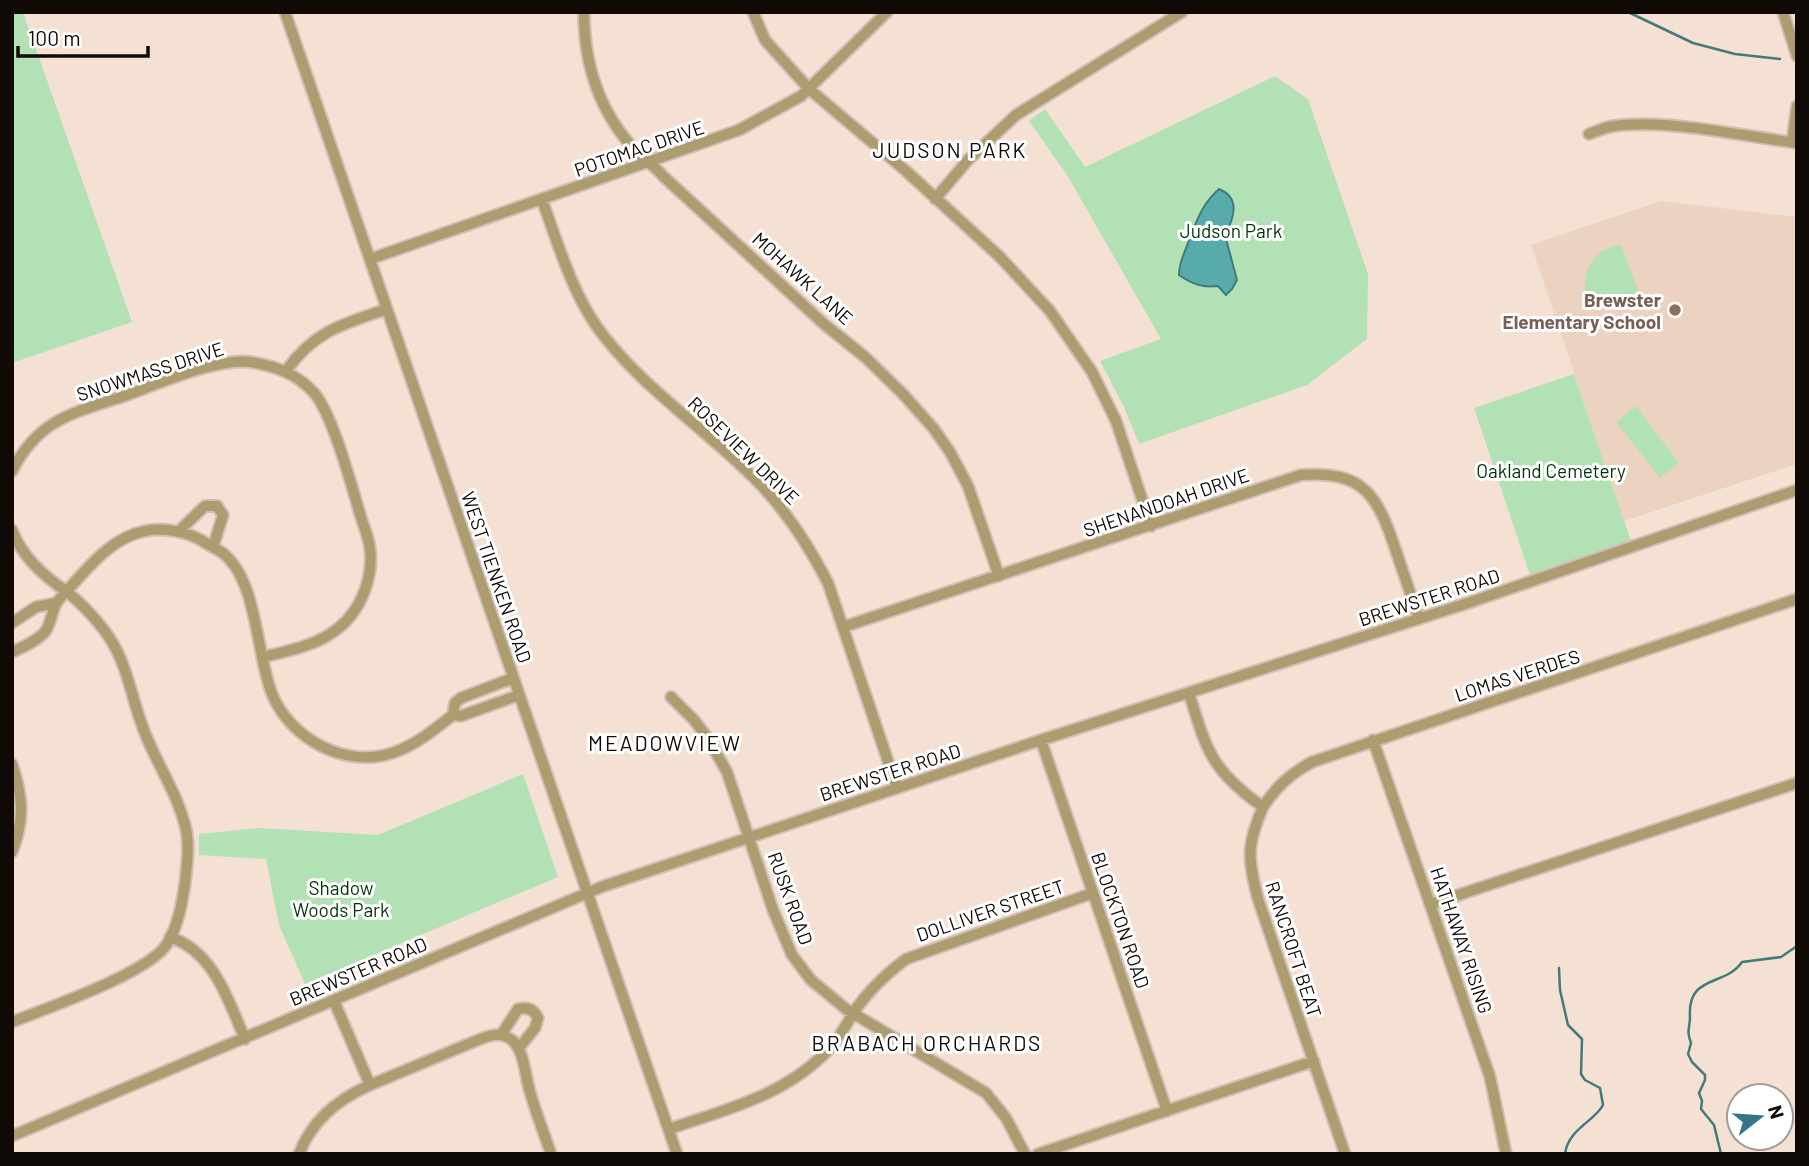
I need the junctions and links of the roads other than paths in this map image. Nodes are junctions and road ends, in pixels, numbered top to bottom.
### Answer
1 (285, 12) edge
2 (584, 12) edge
3 (753, 12) edge
4 (887, 12) edge
5 (1182, 12) edge
6 (1783, 12) edge
7 (1797, 56) edge
8 (809, 89) junction
9 (1797, 106) edge
10 (1588, 134) dead end
11 (1795, 142) edge
12 (652, 162) junction
13 (935, 199) junction
14 (542, 201) junction
15 (370, 259) junction
16 (387, 309) junction
17 (286, 371) junction
18 (12, 471) edge
19 (1797, 490) edge
20 (1151, 526) junction
21 (12, 530) edge
22 (178, 532) junction
23 (213, 547) junction
24 (999, 576) junction
25 (66, 592) junction
26 (1797, 600) edge
27 (56, 603) junction
28 (1419, 619) junction
29 (12, 622) edge
30 (843, 627) junction
31 (12, 652) edge
32 (263, 657) junction
33 (513, 678) junction
34 (1189, 693) junction
35 (519, 695) junction
36 (671, 697) dead end
37 (453, 715) junction
38 (1041, 740) junction
39 (1373, 740) junction
40 (12, 764) edge
41 (1797, 783) edge
42 (897, 788) junction
43 (1263, 807) junction
44 (750, 837) junction
45 (12, 852) edge
46 (587, 893) junction
47 (1093, 893) junction
48 (1431, 904) junction
49 (170, 937) junction
50 (334, 1000) junction
51 (853, 1013) junction
52 (12, 1022) edge
53 (501, 1035) junction
54 (245, 1038) junction
55 (519, 1048) junction
56 (1314, 1060) junction
57 (370, 1085) junction
58 (1167, 1111) junction
59 (669, 1129) junction
60 (12, 1136) edge
61 (299, 1154) edge
62 (551, 1154) edge
63 (677, 1154) edge
64 (1025, 1154) edge
65 (1038, 1154) edge
66 (1345, 1154) edge
67 (1506, 1154) edge

1 - 15 street, WEST TIENKEN ROAD
2 - 12 street, MOHAWK LANE
3 - 8 street
4 - 8 street, POTOMAC DRIVE
5 - 13 street
6 - 7 street
8 - 12 street, POTOMAC DRIVE
8 - 13 street
9 - 11 street
10 - 11 street
12 - 14 street, POTOMAC DRIVE
12 - 24 street, MOHAWK LANE
13 - 20 street
14 - 15 street, POTOMAC DRIVE
14 - 30 street, ROSEVIEW DRIVE
15 - 16 street, WEST TIENKEN ROAD
16 - 17 street
16 - 33 street, WEST TIENKEN ROAD
17 - 18 street, SNOWMASS DRIVE
17 - 32 street, SNOWMASS DRIVE
19 - 28 street, BREWSTER ROAD
20 - 24 street, SHENANDOAH DRIVE
20 - 28 street, SHENANDOAH DRIVE
21 - 25 street
22 - 23 street
22 - 23 street
22 - 25 street
23 - 32 street
24 - 30 street, SHENANDOAH DRIVE
25 - 27 street
25 - 49 street
26 - 39 street, LOMAS VERDES
27 - 29 street
27 - 31 street
28 - 34 street, BREWSTER ROAD
30 - 42 street, ROSEVIEW DRIVE
32 - 37 street
33 - 35 street, WEST TIENKEN ROAD
33 - 37 street
34 - 38 street, BREWSTER ROAD
34 - 43 street
35 - 37 street
35 - 46 street, WEST TIENKEN ROAD
36 - 44 street, RUSK ROAD
38 - 42 street, BREWSTER ROAD
38 - 47 street, BLOCKTON ROAD
39 - 43 street, LOMAS VERDES
39 - 48 street, HATHAWAY RISING
40 - 45 street
41 - 48 street
42 - 44 street, BREWSTER ROAD
43 - 56 street, RANCROFT BEAT
44 - 46 street, BREWSTER ROAD
44 - 51 street, RUSK ROAD
46 - 50 street, BREWSTER ROAD
46 - 59 street, WEST TIENKEN ROAD
47 - 51 street, DOLLIVER STREET
47 - 58 street, BLOCKTON ROAD
48 - 67 street, HATHAWAY RISING
49 - 52 street
49 - 54 street
50 - 54 street, BREWSTER ROAD
50 - 57 street
51 - 59 street, DOLLIVER STREET
51 - 64 street, RUSK ROAD
53 - 55 street
53 - 55 street
53 - 57 street
54 - 60 street, BREWSTER ROAD
55 - 62 street
56 - 58 street
56 - 66 street, RANCROFT BEAT
57 - 61 street
58 - 65 street
59 - 63 street, WEST TIENKEN ROAD

